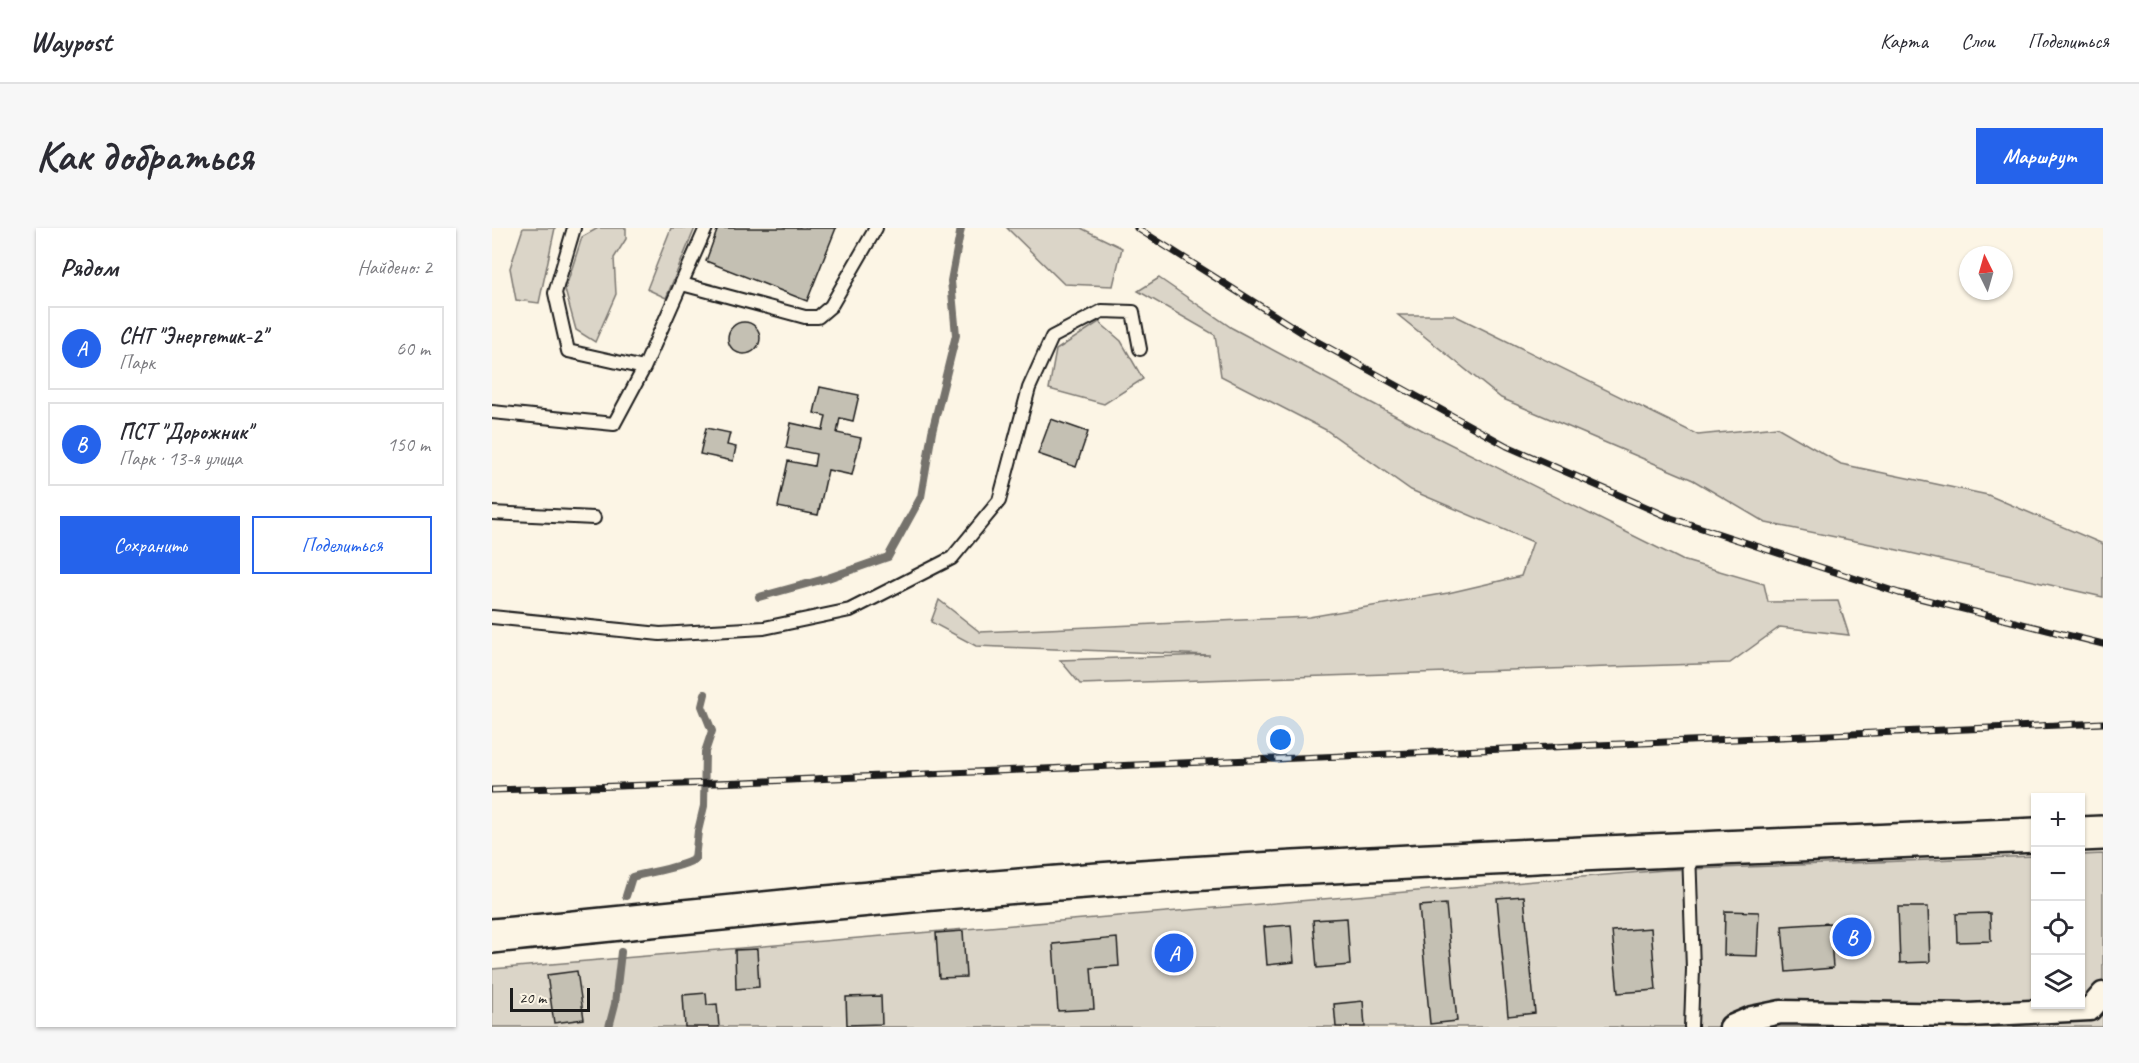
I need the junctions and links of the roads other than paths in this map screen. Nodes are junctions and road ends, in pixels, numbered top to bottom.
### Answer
1 (574, 228) edge
2 (706, 228) edge
3 (876, 228) edge
4 (682, 284) junction
5 (1140, 349) dead end
6 (644, 368) junction
7 (492, 412) edge
8 (492, 513) edge
9 (594, 518) dead end
10 (492, 617) edge
11 (2103, 833) edge
12 (2085, 834) edge
13 (2031, 836) edge
14 (1689, 850) junction
15 (492, 936) edge
16 (2095, 1010) edge
17 (1691, 1027) edge
18 (1731, 1027) edge

1 - 6 lane
2 - 4 lane
3 - 4 lane
4 - 6 lane
5 - 10 lane
6 - 7 lane
8 - 9 lane
11 - 12 street
13 - 14 street
14 - 15 street
14 - 17 lane
16 - 18 street

